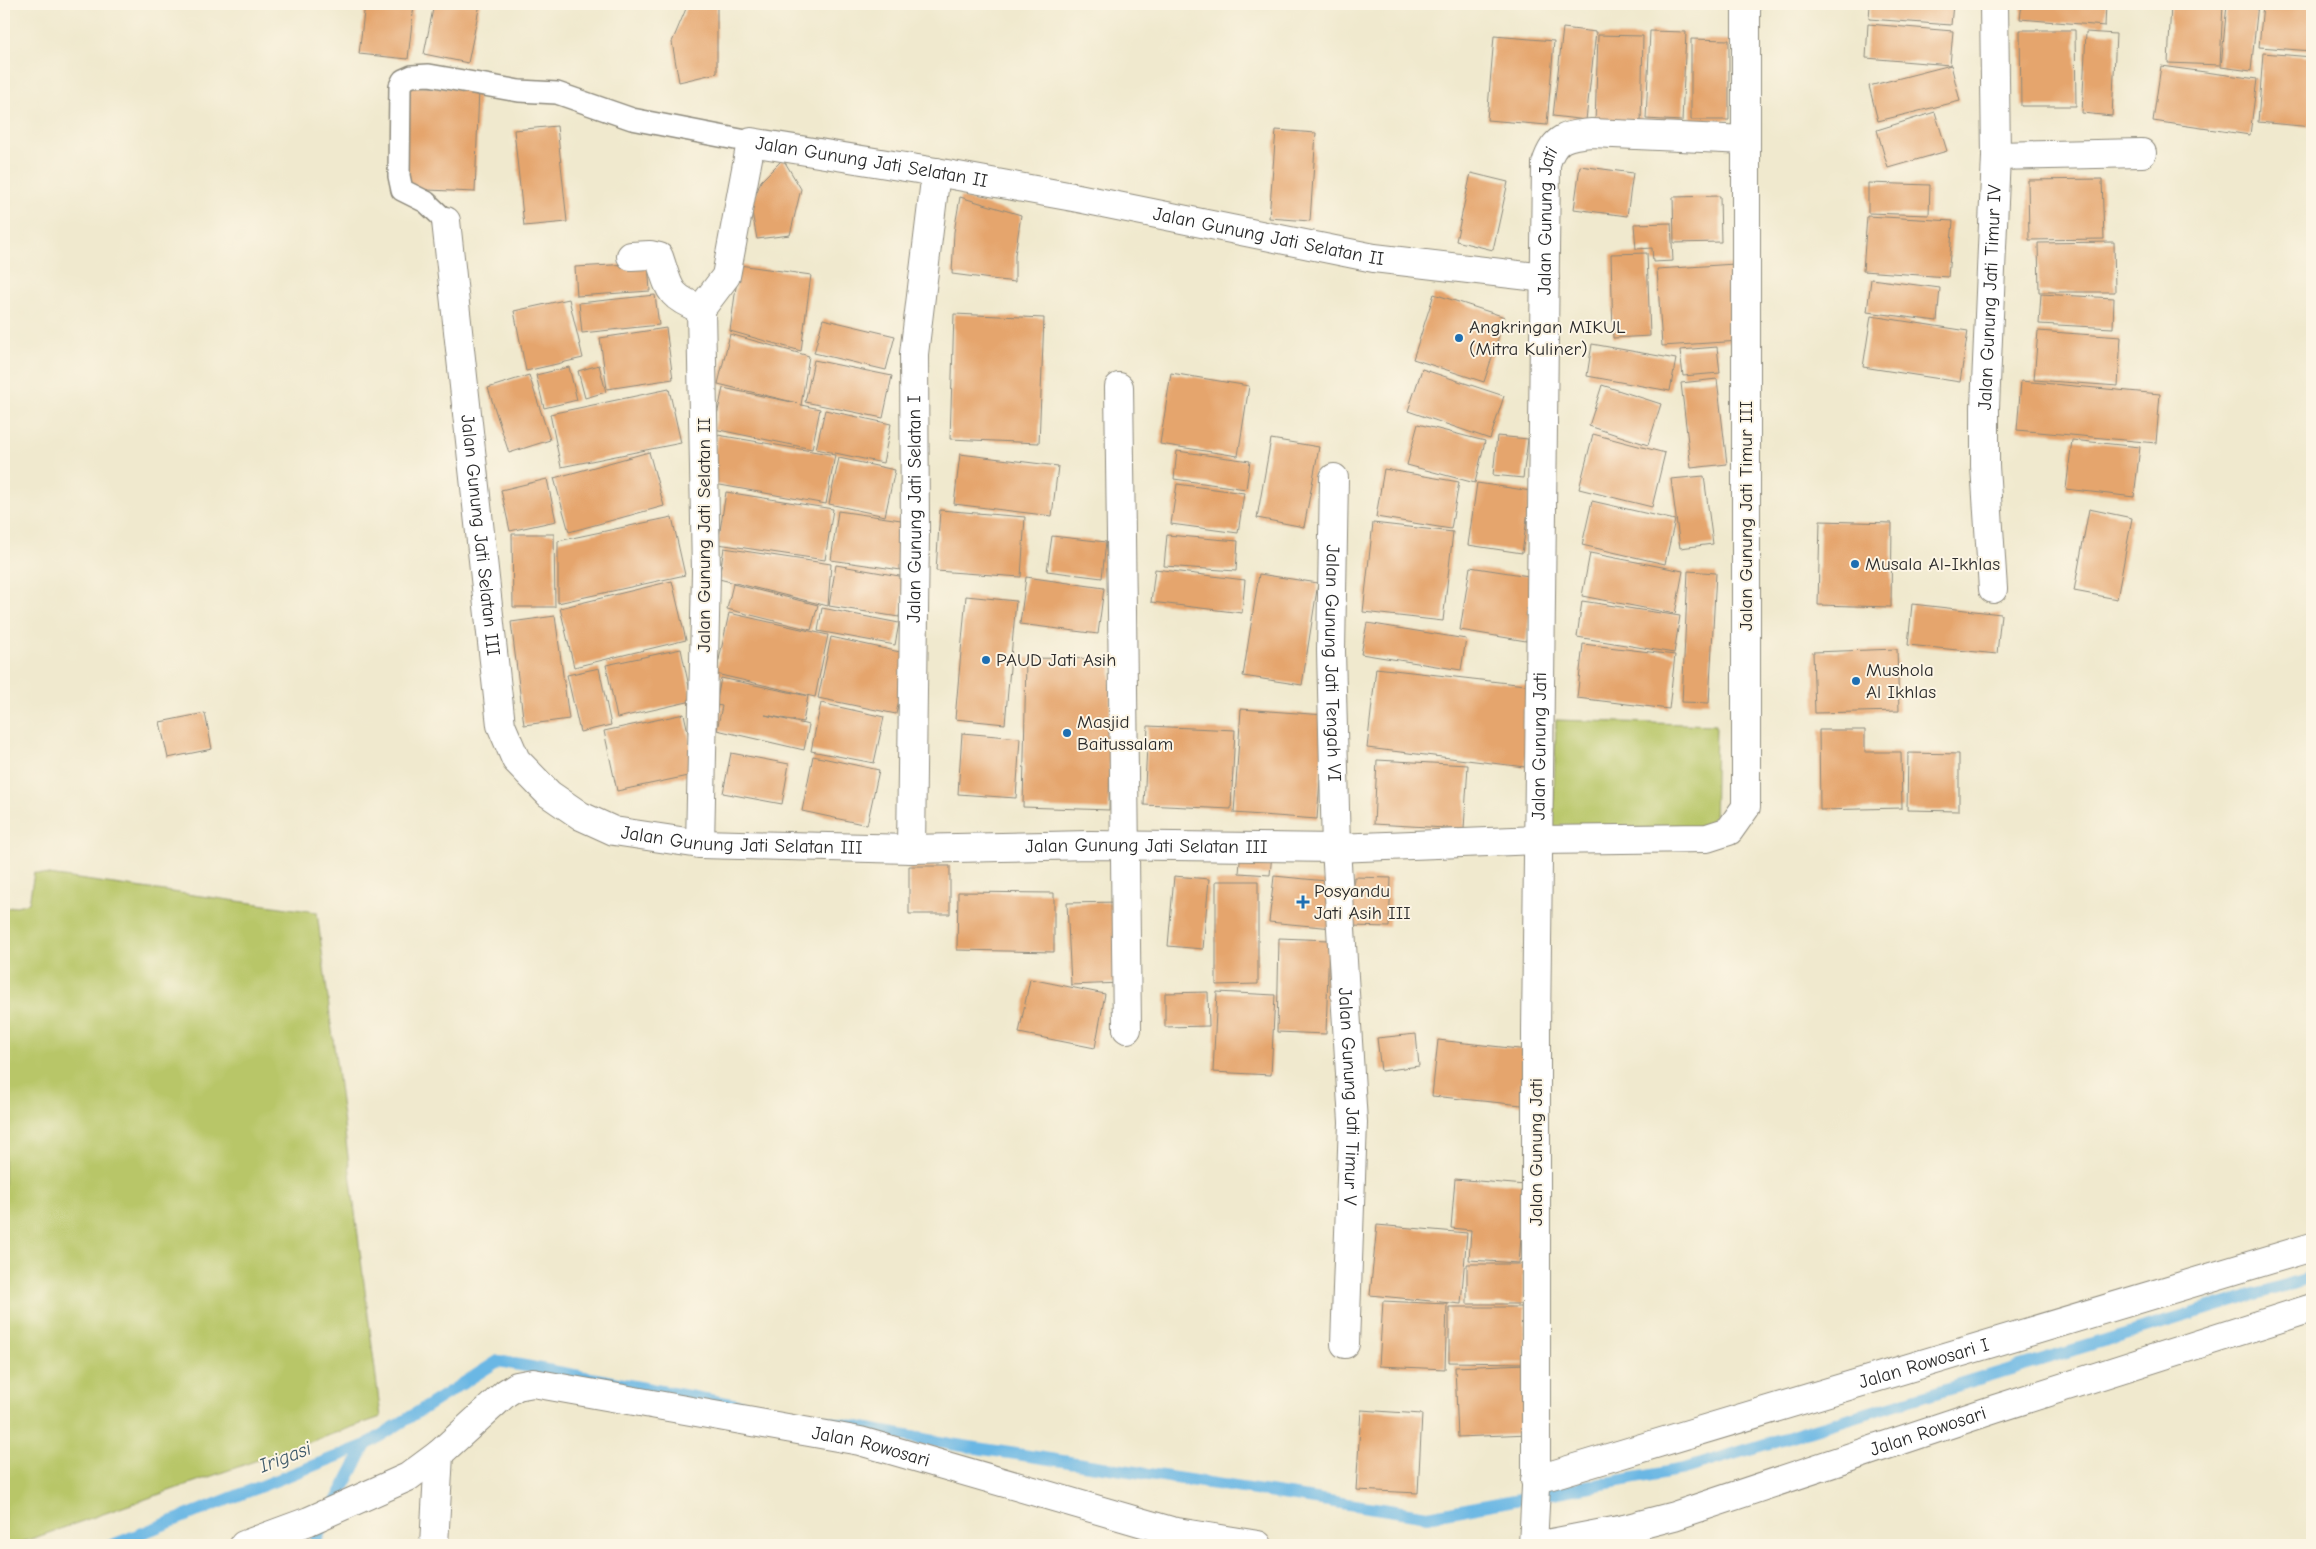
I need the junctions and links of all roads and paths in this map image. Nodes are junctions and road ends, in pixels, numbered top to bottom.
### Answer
1 (1746, 4) edge
2 (1994, 4) edge
3 (1746, 140) junction
4 (751, 142) junction
5 (2142, 153) dead end
6 (1996, 156) junction
7 (936, 172) junction
8 (446, 221) joint
9 (631, 256) dead end
10 (1545, 278) junction
11 (701, 309) junction
12 (1119, 387) dead end
13 (1334, 478) dead end
14 (1993, 589) dead end
15 (1538, 840) junction
16 (700, 844) junction
17 (1126, 846) junction
18 (1336, 848) junction
19 (912, 849) junction
20 (1127, 1029) dead end
21 (2312, 1247) edge
22 (2312, 1308) edge
23 (1345, 1344) dead end
24 (439, 1454) junction
25 (1535, 1491) junction
26 (1593, 1540) edge
27 (244, 1545) edge
28 (434, 1545) edge
29 (1258, 1545) edge
30 (1533, 1545) edge
31 (1540, 1545) edge

1 - 3 street, Jalan Gunung Jati Timur III
2 - 6 street, Jalan Gunung Jati Timur IV
3 - 10 street, Jalan Gunung Jati
3 - 15 street, Jalan Gunung Jati Timur III
4 - 7 street, Jalan Gunung Jati Selatan II
4 - 8 lane
4 - 11 street, Jalan Gunung Jati Selatan II
5 - 6 street
6 - 14 street, Jalan Gunung Jati Timur IV
7 - 10 street, Jalan Gunung Jati Selatan II
7 - 19 street, Jalan Gunung Jati Selatan I
8 - 16 street, Jalan Gunung Jati Selatan III
9 - 11 street
10 - 15 street, Jalan Gunung Jati
11 - 16 street, Jalan Gunung Jati Selatan II
12 - 17 street
13 - 18 street, Jalan Gunung Jati Tengah VI
15 - 18 street, Jalan Gunung Jati Selatan III
15 - 25 street, Jalan Gunung Jati
16 - 19 street, Jalan Gunung Jati Selatan III
17 - 18 street, Jalan Gunung Jati Selatan III
17 - 19 street, Jalan Gunung Jati Selatan III
17 - 20 street
18 - 23 street, Jalan Gunung Jati Timur V
21 - 25 street, Jalan Rowosari I
22 - 26 street, Jalan Rowosari
24 - 27 street, Jalan Rowosari
24 - 28 street
24 - 29 street, Jalan Rowosari
25 - 30 street, Jalan Gunung Jati
26 - 31 street, Jalan Rowosari

